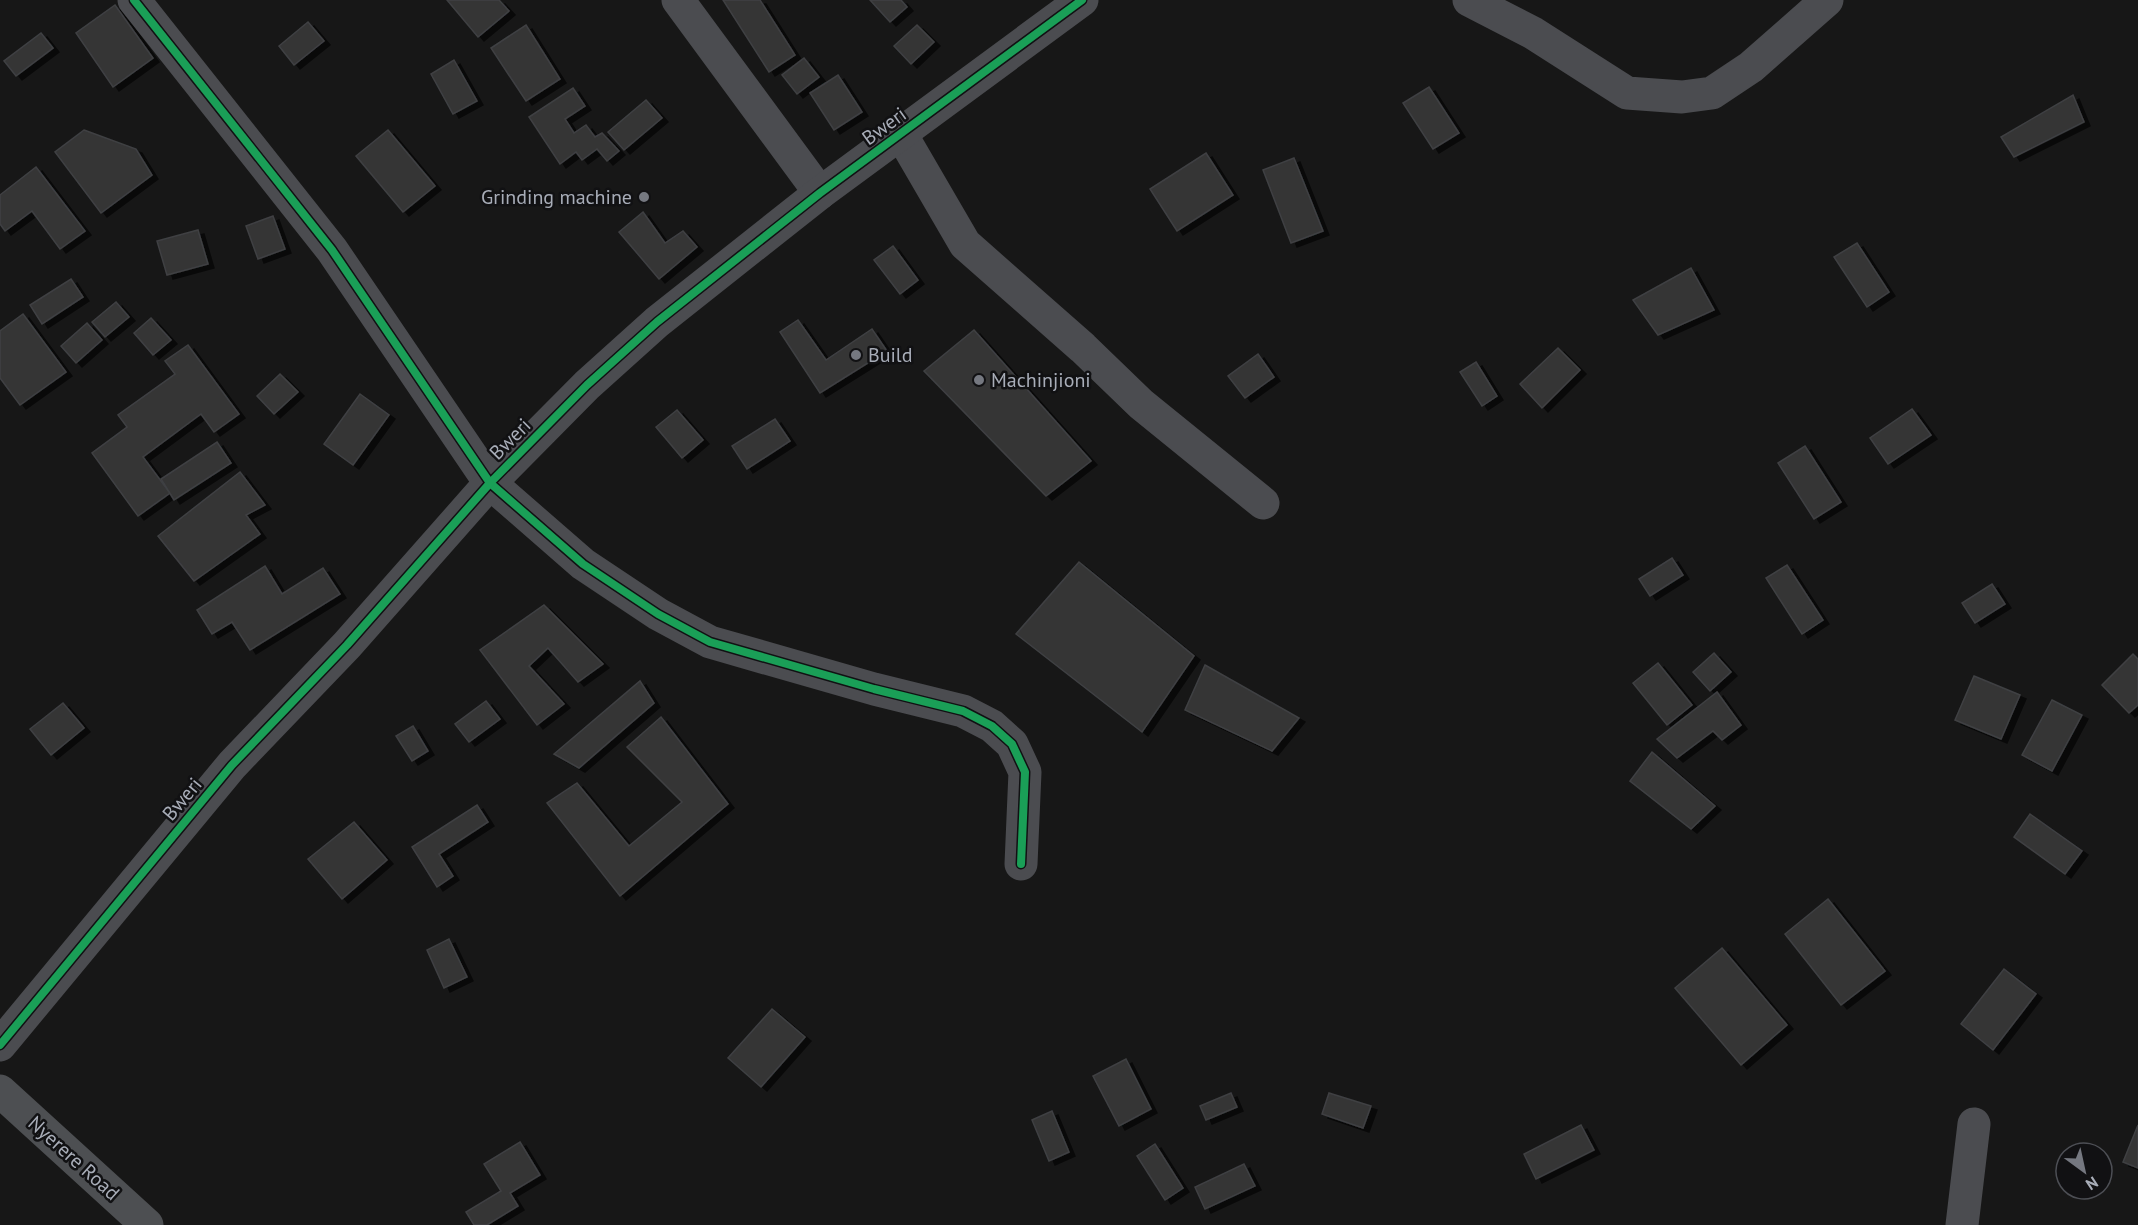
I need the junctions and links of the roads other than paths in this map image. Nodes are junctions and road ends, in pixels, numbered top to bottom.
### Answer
1 (134, 0) edge
2 (678, 0) edge
3 (1082, 0) edge
4 (1469, 0) edge
5 (1827, 0) edge
6 (901, 134) junction
7 (820, 193) junction
8 (490, 483) junction
9 (1263, 502) dead end
10 (1021, 864) dead end
11 (0, 1045) edge
12 (0, 1091) edge
13 (1974, 1124) dead end
14 (147, 1225) edge
15 (1962, 1225) edge

1 - 8 street
2 - 7 street
3 - 6 street, Bweri
4 - 5 street
6 - 7 street, Bweri
6 - 9 street
7 - 8 street, Bweri
8 - 10 street
8 - 11 street, Bweri
12 - 14 main road, Nyerere Road
13 - 15 street

